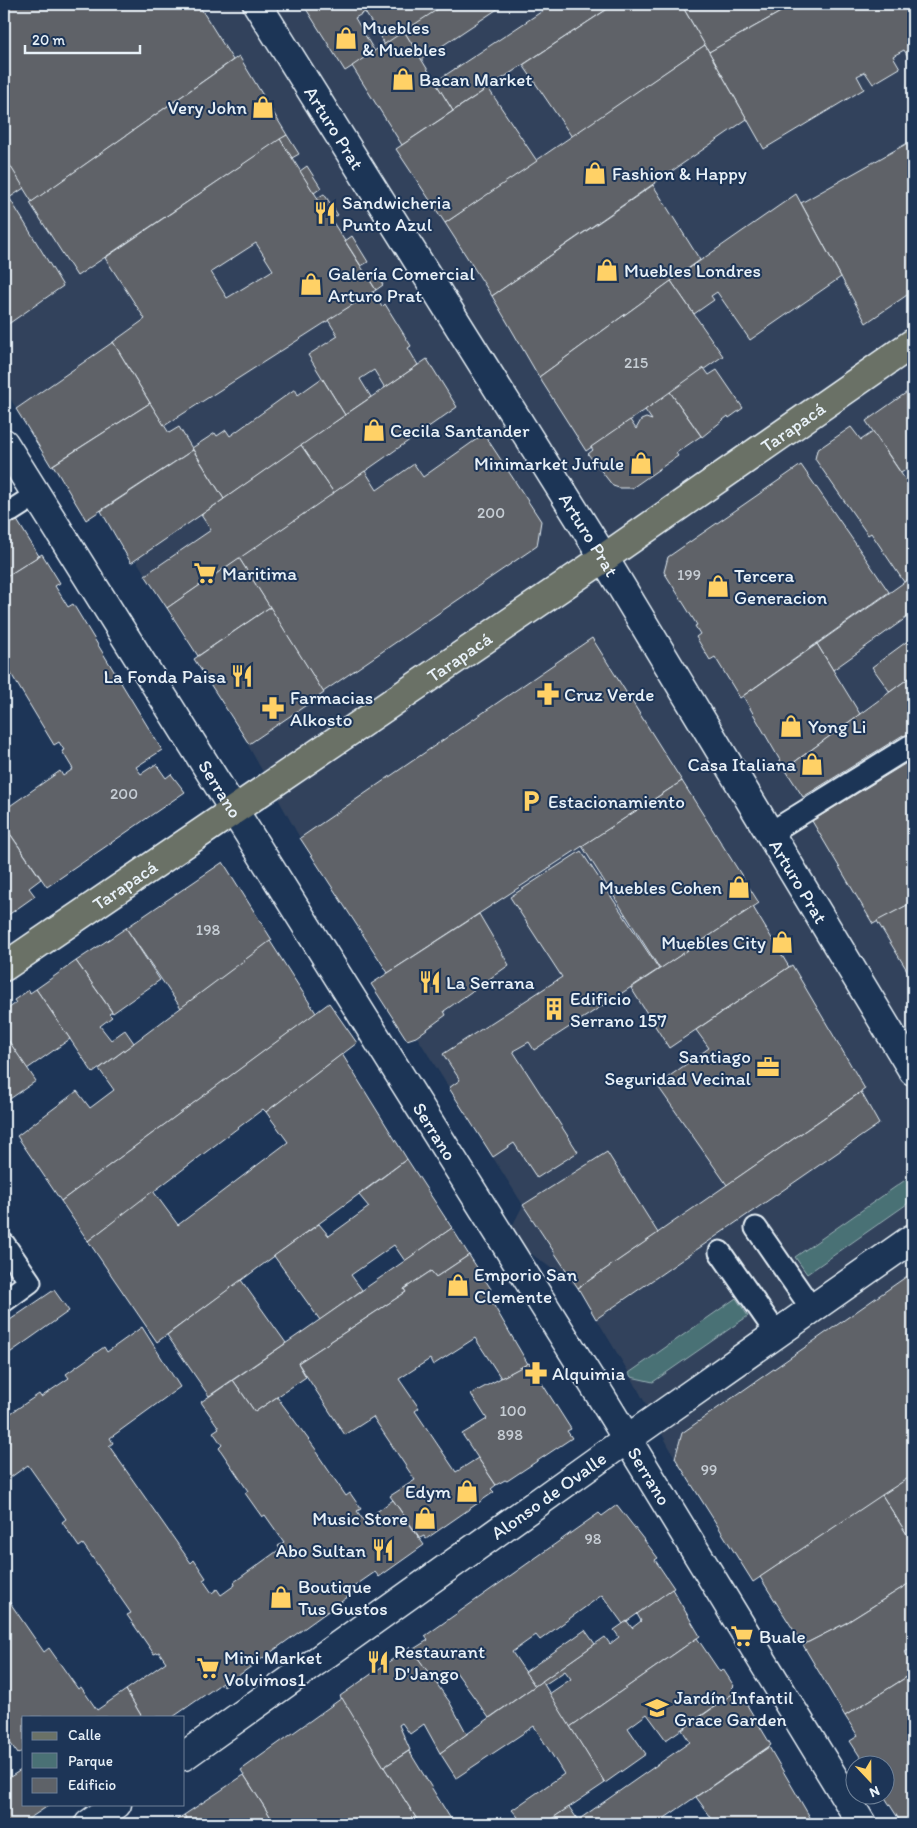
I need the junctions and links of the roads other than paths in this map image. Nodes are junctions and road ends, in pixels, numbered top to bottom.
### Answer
1 (256, 4) edge
2 (913, 342) edge
3 (4, 443) edge
4 (36, 495) junction
5 (11, 511) dead end
6 (604, 558) junction
7 (910, 746) dead end
8 (234, 811) junction
9 (770, 833) junction
10 (4, 967) edge
11 (913, 1071) edge
12 (756, 1228) dead end
13 (913, 1238) edge
14 (4, 1244) edge
15 (720, 1252) dead end
16 (4, 1301) edge
17 (812, 1309) junction
18 (777, 1334) junction
19 (627, 1439) junction
20 (185, 1755) edge
21 (862, 1824) edge

1 - 6 street, Arturo Prat
2 - 6 main road, Tarapacá
3 - 4 street, Serrano
4 - 5 lane
4 - 8 street, Serrano
6 - 8 main road, Tarapacá
6 - 9 street, Arturo Prat
7 - 9 lane
8 - 10 main road, Tarapacá
8 - 19 street, Serrano
9 - 11 street, Arturo Prat
12 - 17 lane
13 - 17 street, Alonso de Ovalle
14 - 16 lane
15 - 18 lane
17 - 18 street, Alonso de Ovalle
18 - 19 street, Alonso de Ovalle
19 - 20 street, Alonso de Ovalle
19 - 21 street, Serrano

